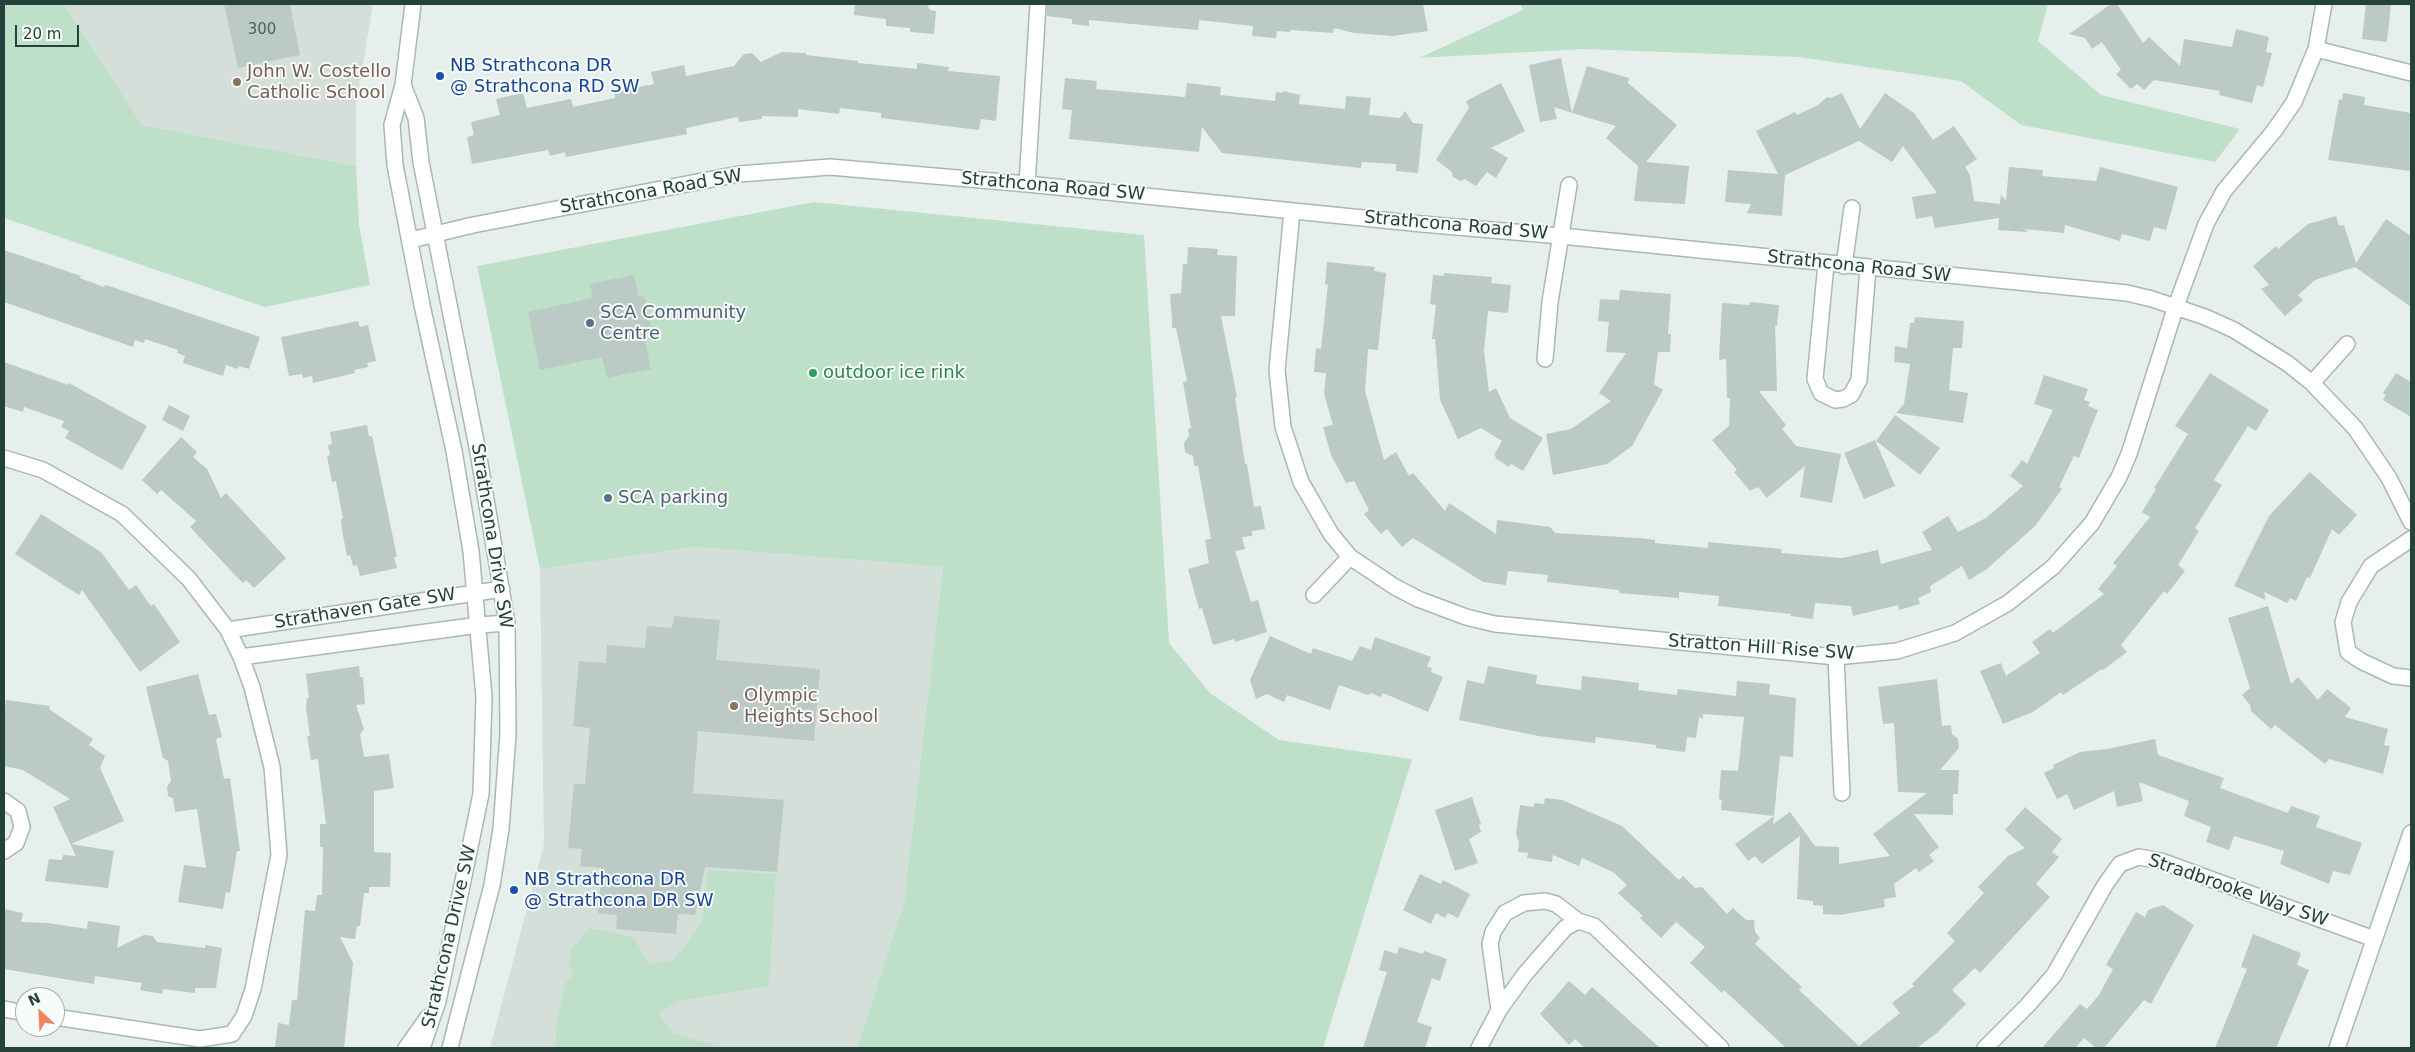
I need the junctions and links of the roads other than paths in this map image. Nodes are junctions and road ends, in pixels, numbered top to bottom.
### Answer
1 (412, 4) edge
2 (1038, 4) edge
3 (2324, 4) edge
4 (2316, 49) junction
5 (2411, 73) edge
6 (403, 85) junction
7 (1027, 184) junction
8 (1569, 185) dead end
9 (1852, 208) dead end
10 (1292, 211) junction
11 (435, 234) junction
12 (1562, 236) junction
13 (411, 240) junction
14 (1826, 264) junction
15 (1844, 266) junction
16 (1868, 268) junction
17 (2176, 306) junction
18 (2347, 344) dead end
19 (1546, 359) dead end
20 (2312, 383) junction
21 (4, 458) edge
22 (2411, 522) edge
23 (2411, 539) edge
24 (1350, 556) junction
25 (502, 589) junction
26 (476, 592) junction
27 (1314, 595) dead end
28 (507, 623) junction
29 (479, 625) junction
30 (228, 630) junction
31 (1836, 656) junction
32 (241, 657) junction
33 (2411, 678) edge
34 (1842, 793) dead end
35 (4, 801) edge
36 (2411, 833) edge
37 (4, 851) edge
38 (1578, 921) junction
39 (2374, 939) junction
40 (438, 1001) junction
41 (1499, 1010) junction
42 (65, 1019) edge
43 (406, 1048) edge
44 (422, 1048) edge
45 (450, 1048) edge
46 (1479, 1048) edge
47 (1721, 1048) edge
48 (1985, 1048) edge
49 (2337, 1048) edge

1 - 6 street, Strathcona Drive SW
2 - 7 street
3 - 4 street, Stratton Hill Rise SW
4 - 5 street
4 - 17 street, Stratton Hill Rise SW
6 - 11 street, Strathcona Drive SW
6 - 13 street, Strathcona Drive SW
7 - 10 street, Strathcona Road SW
7 - 11 street, Strathcona Road SW
8 - 12 street
9 - 15 street
10 - 12 street, Strathcona Road SW
10 - 24 street, Stratton Hill Rise SW
11 - 13 street, Strathcona Road SW
11 - 25 street, Strathcona Drive SW
12 - 14 street, Strathcona Road SW
12 - 19 street
13 - 26 street, Strathcona Drive SW
14 - 15 street, Strathcona Road SW
14 - 16 street
15 - 16 street, Strathcona Road SW
16 - 17 street, Strathcona Road SW
17 - 20 street, Strathcona Road SW
17 - 31 street, Stratton Hill Rise SW
18 - 20 street
20 - 22 street, Strathcona Road SW
21 - 30 street
23 - 33 street
24 - 27 street
24 - 31 street, Stratton Hill Rise SW
25 - 26 street, Strathaven Gate SW
25 - 28 street, Strathcona Drive SW
26 - 29 street, Strathcona Drive SW
26 - 30 street, Strathaven Gate SW
28 - 29 street, Strathaven Gate SW
28 - 45 street, Strathcona Drive SW
29 - 32 street, Strathaven Gate SW
29 - 40 street, Strathcona Drive SW
30 - 32 street
31 - 34 street
32 - 42 street
35 - 37 street
36 - 39 street
38 - 41 street
38 - 41 street
38 - 47 street
39 - 48 street, Stradbrooke Way SW
39 - 49 street
40 - 43 street
40 - 44 street, Strathcona Drive SW
41 - 46 street

